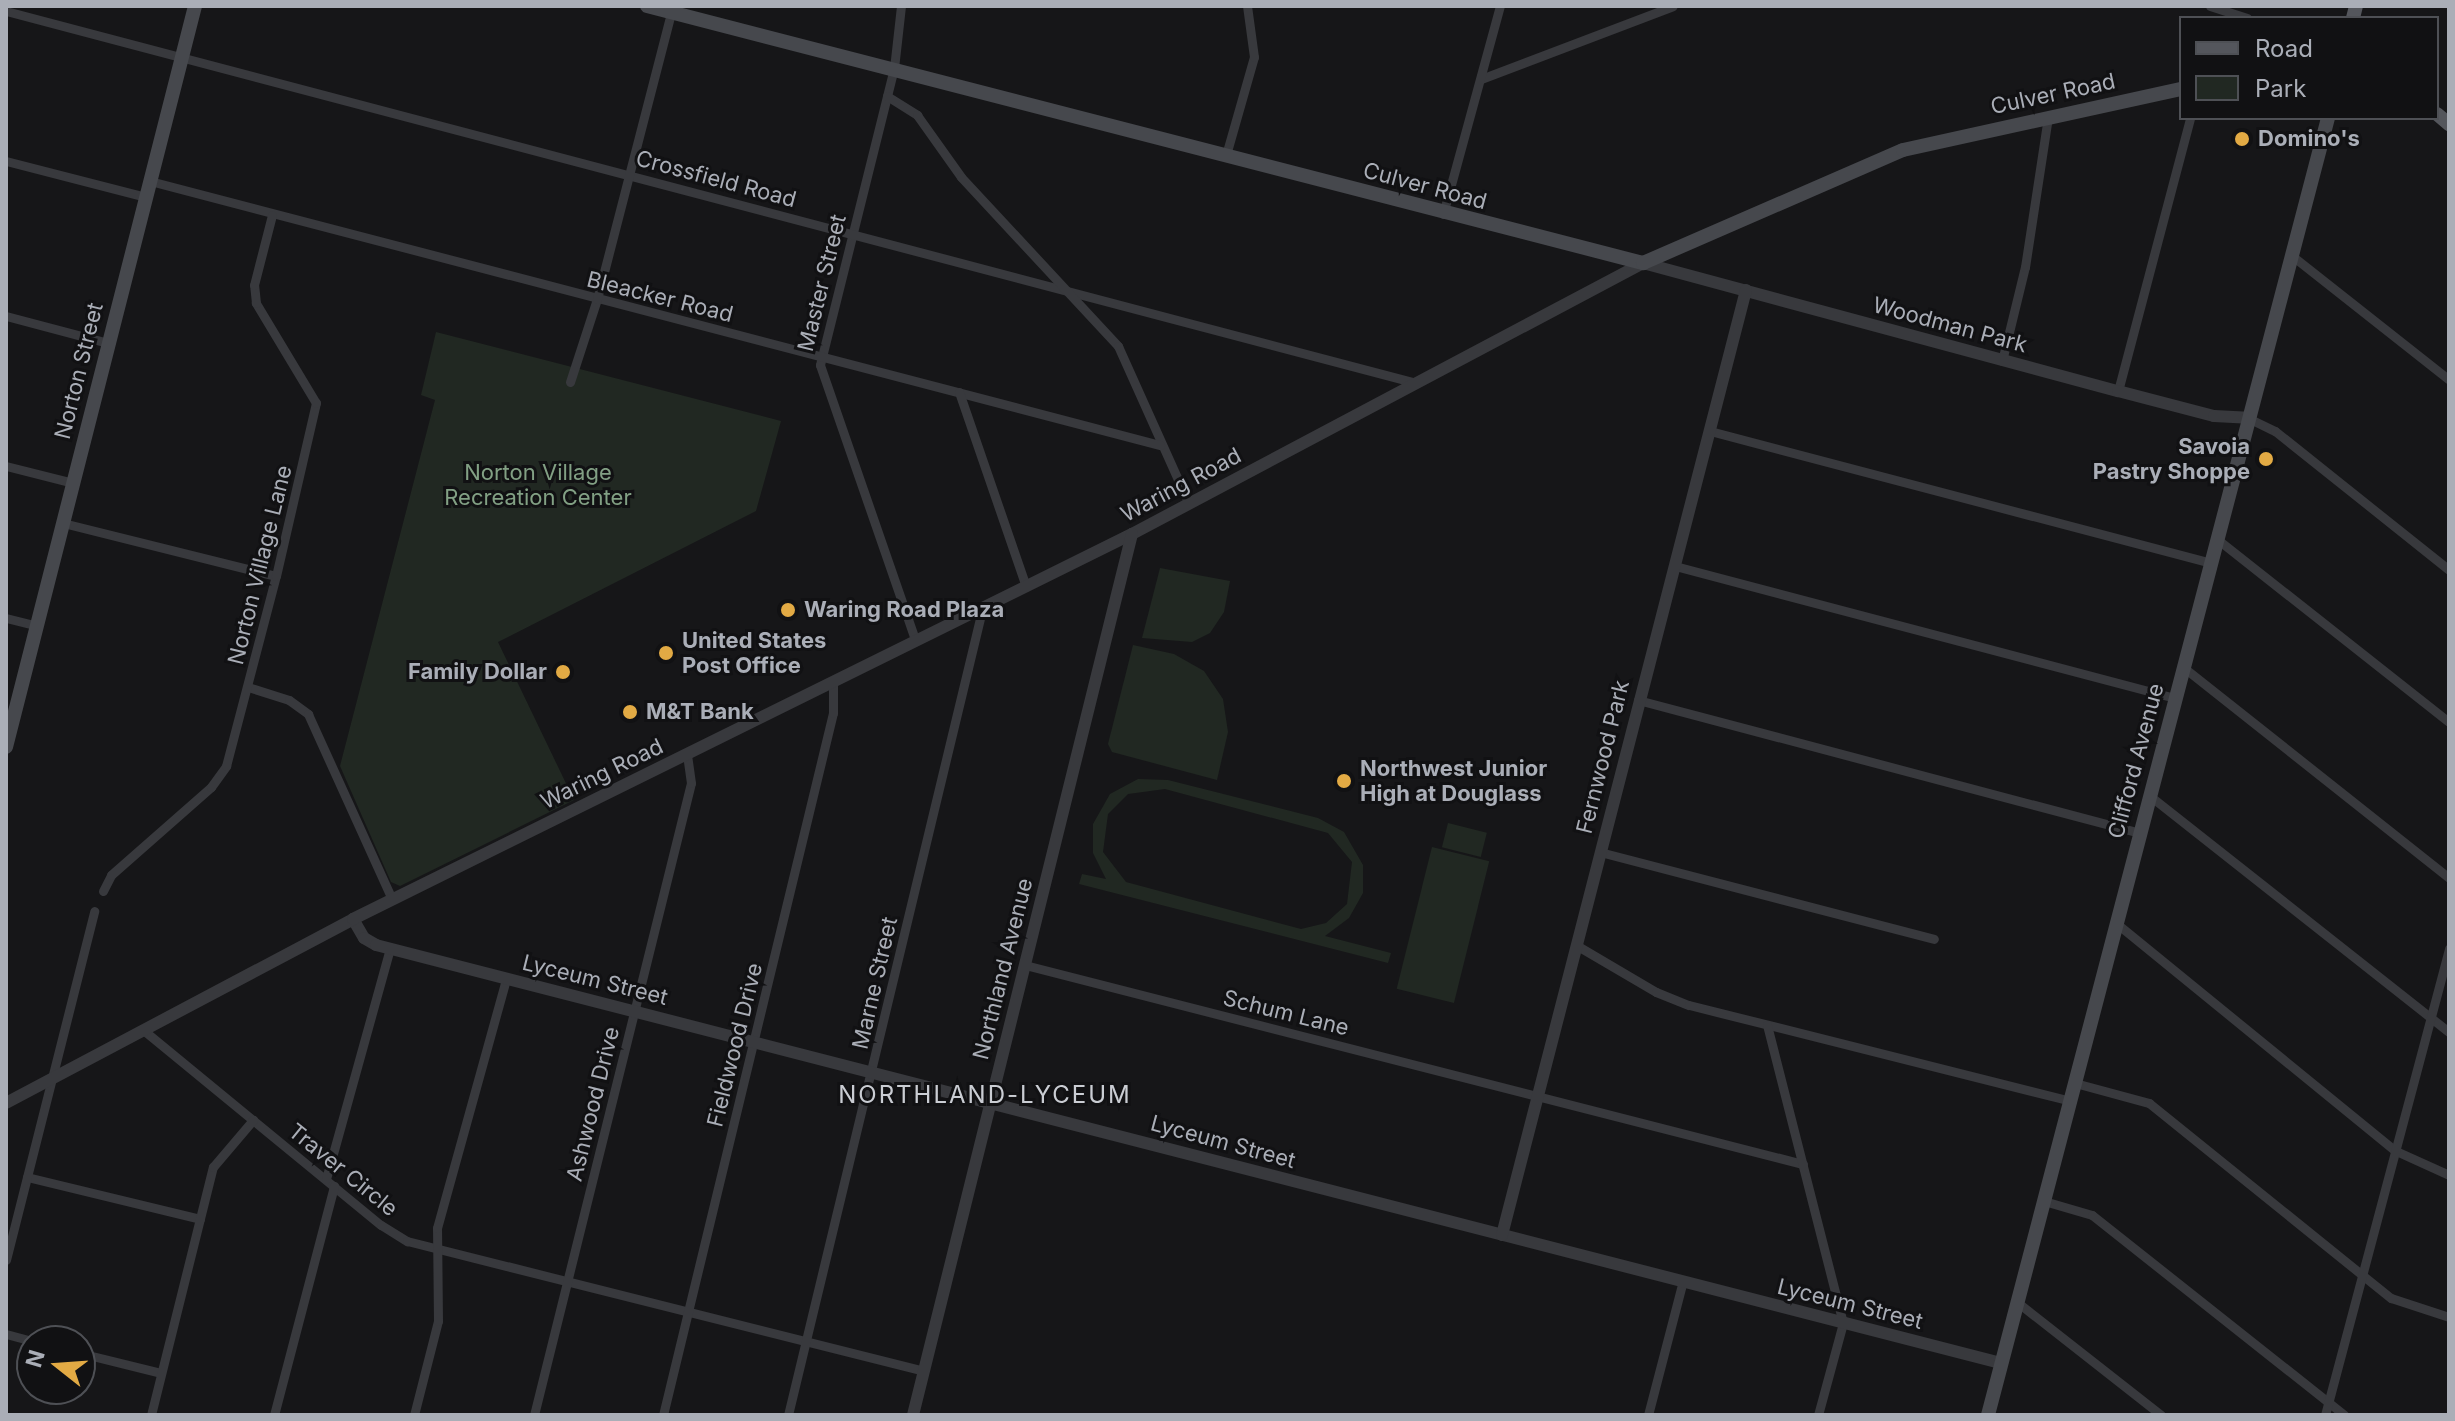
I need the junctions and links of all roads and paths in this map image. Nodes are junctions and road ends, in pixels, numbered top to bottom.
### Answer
1 (195, 6) edge
2 (647, 6) edge
3 (901, 6) edge
4 (1247, 6) edge
5 (1500, 6) edge
6 (1673, 6) edge
7 (2210, 6) edge
8 (672, 9) edge
9 (6, 11) edge
10 (2241, 16) edge
11 (182, 56) junction
12 (894, 68) junction
13 (1481, 79) junction
14 (2179, 89) edge
15 (887, 96) junction
16 (2048, 117) junction
17 (2189, 120) edge
18 (2327, 120) edge
19 (1226, 155) junction
20 (6, 161) edge
21 (628, 175) junction
22 (150, 181) junction
23 (146, 197) junction
24 (1443, 214) junction
25 (272, 215) junction
26 (853, 234) junction
27 (2291, 255) junction
28 (1643, 263) junction
29 (1746, 290) junction
30 (1071, 292) junction
31 (597, 299) junction
32 (6, 316) edge
33 (108, 343) junction
34 (822, 357) junction
35 (2002, 361) junction
36 (2449, 380) edge
37 (570, 382) dead end
38 (1416, 383) junction
39 (2118, 391) junction
40 (959, 392) junction
41 (2248, 418) junction
42 (1710, 431) junction
43 (1160, 445) junction
44 (6, 466) edge
45 (73, 483) junction
46 (1189, 504) junction
47 (63, 523) junction
48 (1132, 534) junction
49 (2217, 539) junction
50 (2211, 563) junction
51 (1675, 566) junction
52 (2449, 570) edge
53 (276, 576) junction
54 (1026, 587) junction
55 (983, 606) junction
56 (6, 618) edge
57 (37, 626) junction
58 (915, 640) junction
59 (2183, 667) junction
60 (833, 682) junction
61 (248, 687) junction
62 (2175, 698) junction
63 (1638, 700) junction
64 (2449, 722) edge
65 (6, 747) edge
66 (687, 755) junction
67 (2150, 796) junction
68 (2140, 833) junction
69 (1600, 852) junction
70 (2449, 878) edge
71 (103, 891) dead end
72 (392, 899) junction
73 (94, 911) dead end
74 (353, 919) junction
75 (2116, 923) junction
76 (1934, 939) dead end
77 (1576, 945) junction
78 (2449, 948) edge
79 (390, 949) junction
80 (1025, 965) junction
81 (506, 979) junction
82 (635, 1011) junction
83 (2430, 1019) junction
84 (1767, 1025) junction
85 (142, 1029) junction
86 (2449, 1032) edge
87 (754, 1041) junction
88 (872, 1072) junction
89 (52, 1080) junction
90 (2075, 1083) junction
91 (1538, 1097) junction
92 (2070, 1101) junction
93 (990, 1102) junction
94 (6, 1103) edge
95 (253, 1120) junction
96 (2396, 1151) junction
97 (1803, 1164) junction
98 (2449, 1175) edge
99 (27, 1177) junction
100 (330, 1183) junction
101 (2044, 1201) junction
102 (200, 1219) junction
103 (1502, 1235) junction
104 (433, 1248) junction
105 (6, 1260) edge
106 (2361, 1275) junction
107 (567, 1281) junction
108 (1683, 1281) junction
109 (2017, 1302) junction
110 (688, 1312) junction
111 (2449, 1317) edge
112 (1843, 1323) junction
113 (806, 1342) junction
114 (96, 1357) edge
115 (2001, 1363) junction
116 (924, 1371) junction
117 (161, 1373) junction
118 (2329, 1402) junction
119 (151, 1415) edge
120 (274, 1415) edge
121 (414, 1415) edge
122 (534, 1415) edge
123 (663, 1415) edge
124 (788, 1415) edge
125 (913, 1415) edge
126 (1648, 1415) edge
127 (1818, 1415) edge
128 (1988, 1415) edge
129 (2161, 1415) edge
130 (2325, 1415) edge
131 (2344, 1415) edge

1 - 11 main road, Norton Street
2 - 8 main road, Culver Road
3 - 12 street, Master Street
4 - 19 street
5 - 13 street
6 - 13 street
7 - 10 street
8 - 12 main road, Culver Road
8 - 21 street
9 - 11 street, Crossfield Road
11 - 21 street, Crossfield Road
11 - 22 main road, Norton Street
12 - 15 street, Master Street
12 - 19 main road, Culver Road
13 - 24 street
14 - 16 main road, Culver Road
15 - 26 street, Master Street
15 - 30 street
16 - 28 main road, Culver Road
16 - 35 street
17 - 39 street
18 - 27 main road, Clifford Avenue
19 - 24 main road, Culver Road
20 - 23 street
21 - 26 street, Crossfield Road
21 - 31 street
22 - 23 main road, Norton Street
22 - 25 street, Bleacker Road
23 - 33 main road, Norton Street
24 - 28 main road, Culver Road
25 - 31 street, Bleacker Road
25 - 53 street, Norton Village Lane
26 - 30 street, Crossfield Road
26 - 34 street, Master Street
27 - 36 street
27 - 41 main road, Clifford Avenue
28 - 29 street, Woodman Park
28 - 38 street, Waring Road
29 - 35 street, Woodman Park
29 - 42 street, Fernwood Park
30 - 38 street, Crossfield Road
30 - 43 street
31 - 34 street, Bleacker Road
31 - 37 street
32 - 33 street
33 - 45 main road, Norton Street
34 - 40 street, Bleacker Road
34 - 58 street, Master Street
35 - 39 street, Woodman Park
38 - 46 street, Waring Road
39 - 41 street, Woodman Park
40 - 43 street, Bleacker Road
40 - 54 street
41 - 49 main road, Clifford Avenue
41 - 52 street
42 - 50 street
42 - 51 street, Fernwood Park
43 - 46 street
44 - 45 street
45 - 47 main road, Norton Street
46 - 48 street, Waring Road
47 - 53 street
47 - 57 main road, Norton Street
48 - 54 street, Waring Road
48 - 80 street, Northland Avenue
49 - 50 main road, Clifford Avenue
49 - 64 street
50 - 59 main road, Clifford Avenue
51 - 62 street
51 - 63 street, Fernwood Park
53 - 61 street, Norton Village Lane
54 - 55 street, Waring Road
55 - 58 street, Waring Road
55 - 88 street, Marne Street
56 - 57 street
57 - 65 main road, Norton Street
58 - 60 street, Waring Road
59 - 62 main road, Clifford Avenue
59 - 70 street
60 - 66 street, Waring Road
60 - 87 street, Fieldwood Drive
61 - 71 street, Norton Village Lane
61 - 72 street
62 - 67 main road, Clifford Avenue
63 - 68 street
63 - 69 street, Fernwood Park
66 - 72 street, Waring Road
66 - 82 street, Ashwood Drive
67 - 68 main road, Clifford Avenue
67 - 83 street
68 - 75 main road, Clifford Avenue
69 - 76 street
69 - 77 street, Fernwood Park
72 - 74 street, Waring Road
73 - 89 street
74 - 79 street, Lyceum Street
74 - 85 street, Waring Road
75 - 90 main road, Clifford Avenue
75 - 96 street
77 - 84 street
77 - 91 street, Fernwood Park
78 - 83 street
79 - 81 street, Lyceum Street
79 - 100 street
80 - 91 street, Schum Lane
80 - 93 street, Northland Avenue
81 - 82 street, Lyceum Street
81 - 104 street
82 - 87 street, Lyceum Street
82 - 107 street, Ashwood Drive
83 - 86 street
83 - 96 street
84 - 92 street
84 - 97 street
85 - 89 street, Waring Road
85 - 95 street, Traver Circle
87 - 88 street, Lyceum Street
87 - 110 street, Fieldwood Drive
88 - 93 street, Lyceum Street
88 - 113 street, Marne Street
89 - 94 street, Waring Road
89 - 99 street
90 - 92 main road, Clifford Avenue
90 - 106 street
91 - 97 street, Schum Lane
91 - 103 street, Fernwood Park
92 - 101 main road, Clifford Avenue
93 - 103 street, Lyceum Street
93 - 116 street, Northland Avenue
95 - 100 street, Traver Circle
95 - 102 street
96 - 98 street
96 - 106 street
97 - 112 street
99 - 102 street
99 - 105 street
100 - 104 street, Traver Circle
100 - 120 street
101 - 109 main road, Clifford Avenue
101 - 118 street
102 - 117 street
103 - 108 street, Lyceum Street
104 - 107 street, Traver Circle
104 - 121 street
106 - 111 street
106 - 118 street
107 - 110 street, Traver Circle
107 - 122 street, Ashwood Drive
108 - 112 street, Lyceum Street
108 - 126 street
109 - 115 main road, Clifford Avenue
109 - 129 street
110 - 113 street, Traver Circle
110 - 123 street, Fieldwood Drive
112 - 115 street, Lyceum Street
112 - 127 street
113 - 116 street, Traver Circle
113 - 124 street, Marne Street
114 - 117 street
115 - 128 main road, Clifford Avenue
116 - 125 street, Northland Avenue
117 - 119 street
118 - 130 street
118 - 131 street

